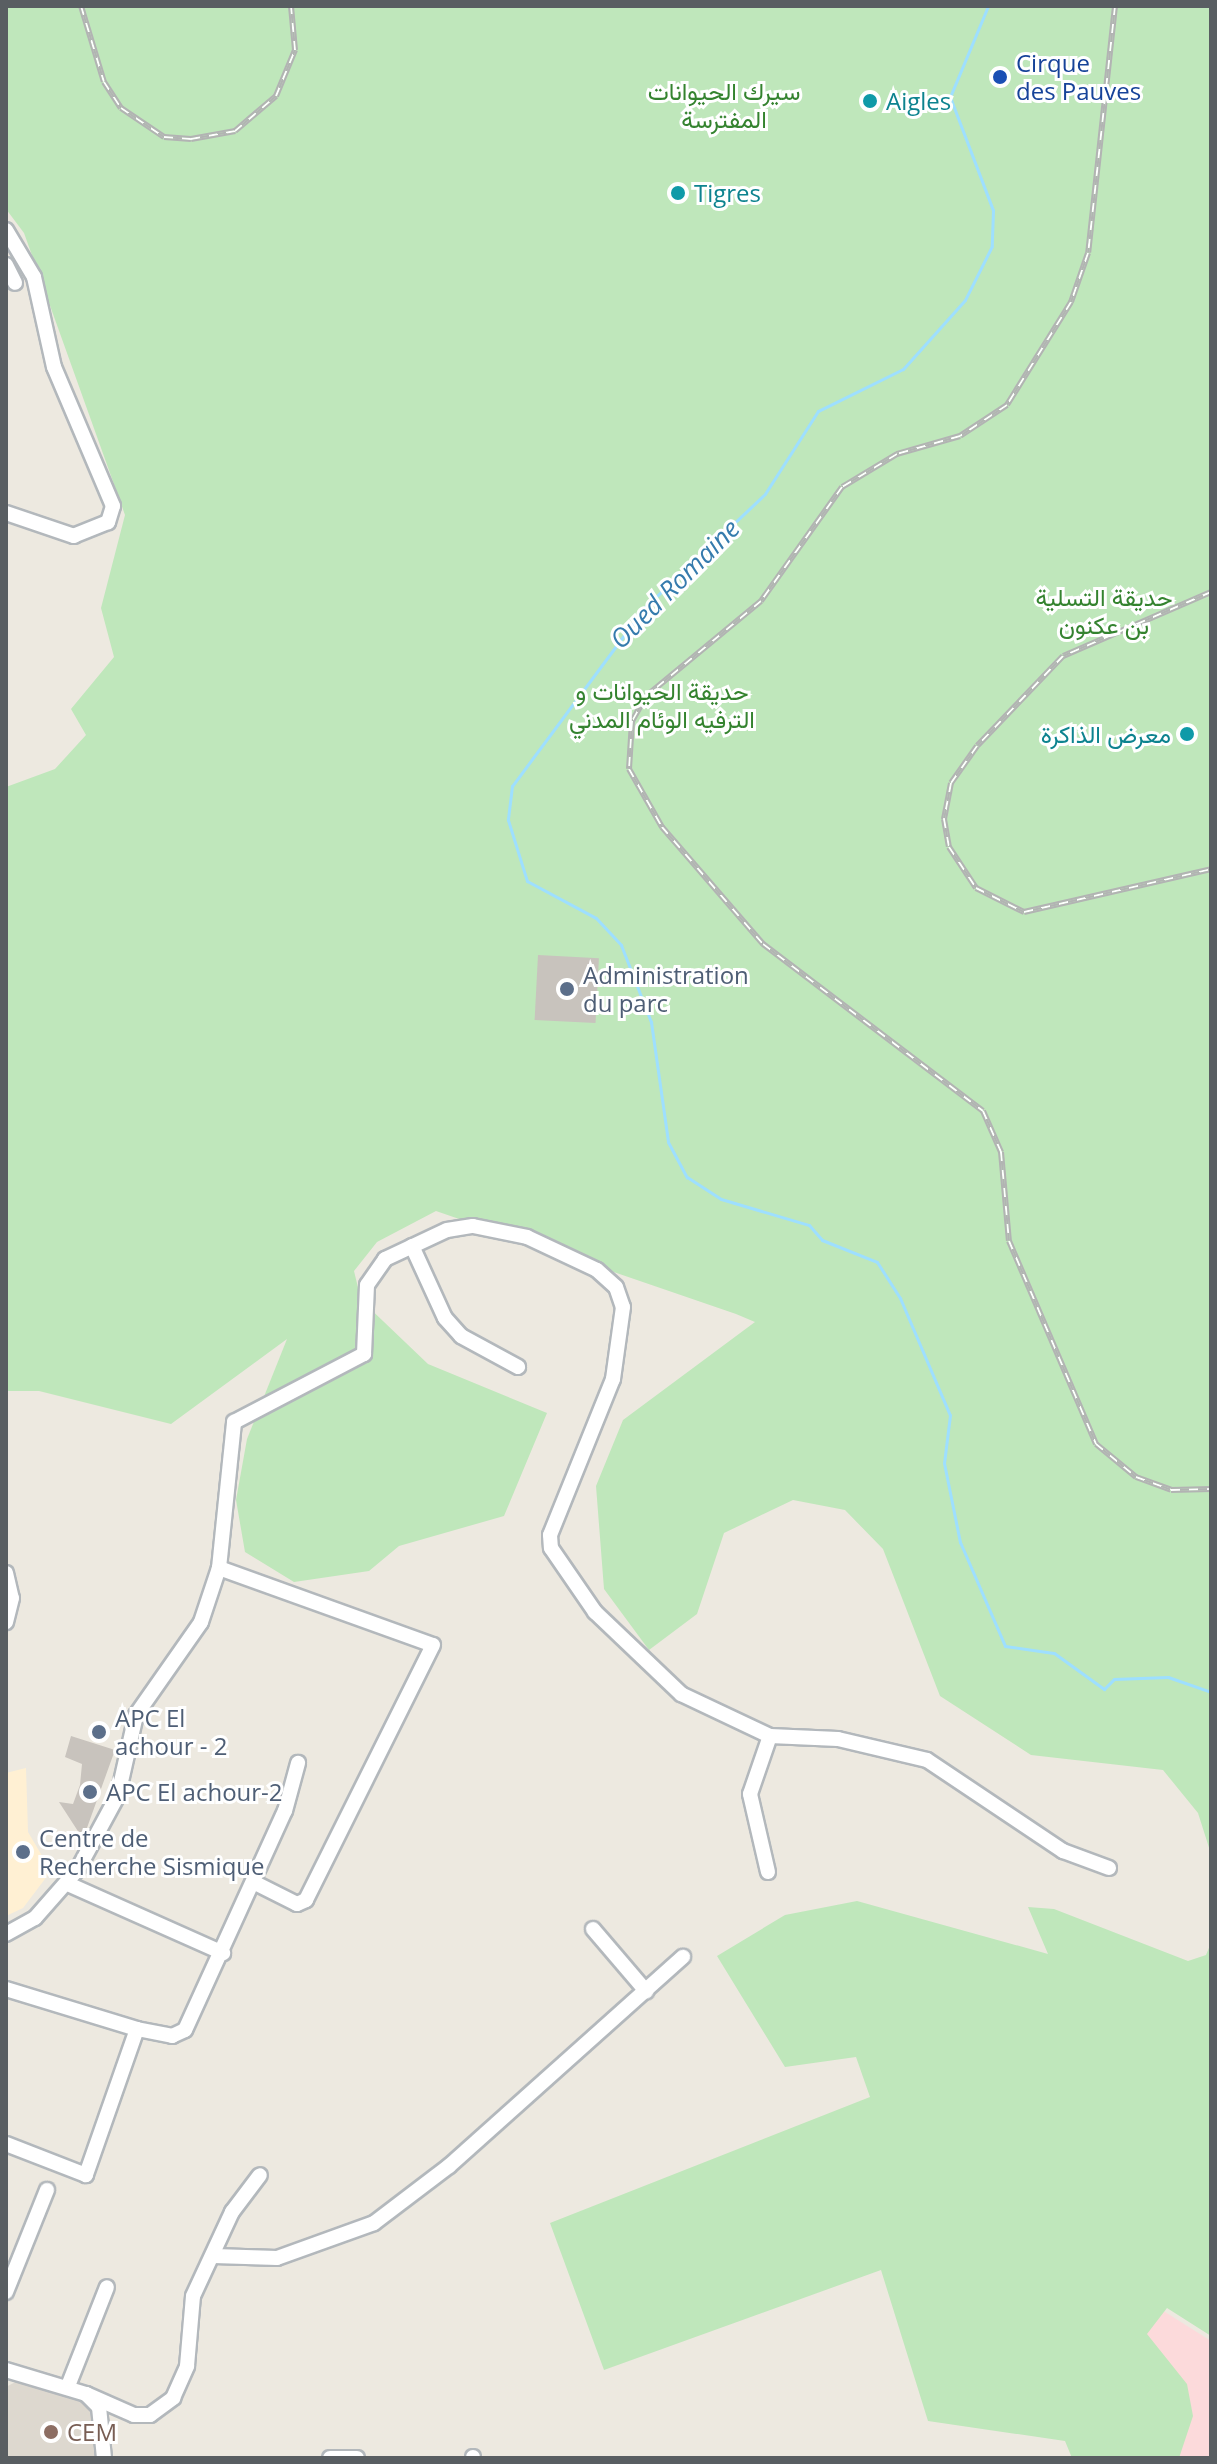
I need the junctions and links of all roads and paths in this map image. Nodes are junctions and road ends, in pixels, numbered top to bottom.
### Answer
1 (6, 230) edge
2 (6, 265) edge
3 (15, 283) dead end
4 (6, 513) edge
5 (412, 1246) junction
6 (518, 1367) dead end
7 (219, 1568) junction
8 (6, 1573) edge
9 (6, 1622) edge
10 (770, 1736) junction
11 (298, 1763) dead end
12 (1109, 1868) dead end
13 (768, 1872) dead end
14 (253, 1882) junction
15 (68, 1884) junction
16 (593, 1929) dead end
17 (6, 1934) edge
18 (223, 1953) junction
19 (683, 1957) dead end
20 (6, 1989) edge
21 (646, 1991) junction
22 (137, 2029) junction
23 (6, 2144) edge
24 (260, 2175) dead end
25 (47, 2190) dead end
26 (214, 2256) junction
27 (107, 2287) dead end
28 (6, 2292) edge
29 (6, 2370) edge
30 (68, 2386) junction
31 (86, 2394) junction
32 (104, 2458) edge
33 (330, 2458) edge
34 (357, 2458) edge

1 - 4 street
2 - 3 street
5 - 6 street
5 - 7 street
5 - 10 street
7 - 14 street
7 - 15 street
8 - 9 street
10 - 12 street
10 - 13 street
11 - 14 street
14 - 18 street
15 - 17 street
15 - 18 street
16 - 21 street
18 - 22 street
19 - 21 street
20 - 22 street
21 - 26 street
22 - 23 street
24 - 26 street
25 - 28 street
26 - 31 street
27 - 30 street
29 - 30 street
30 - 31 street
31 - 32 street
33 - 34 street

